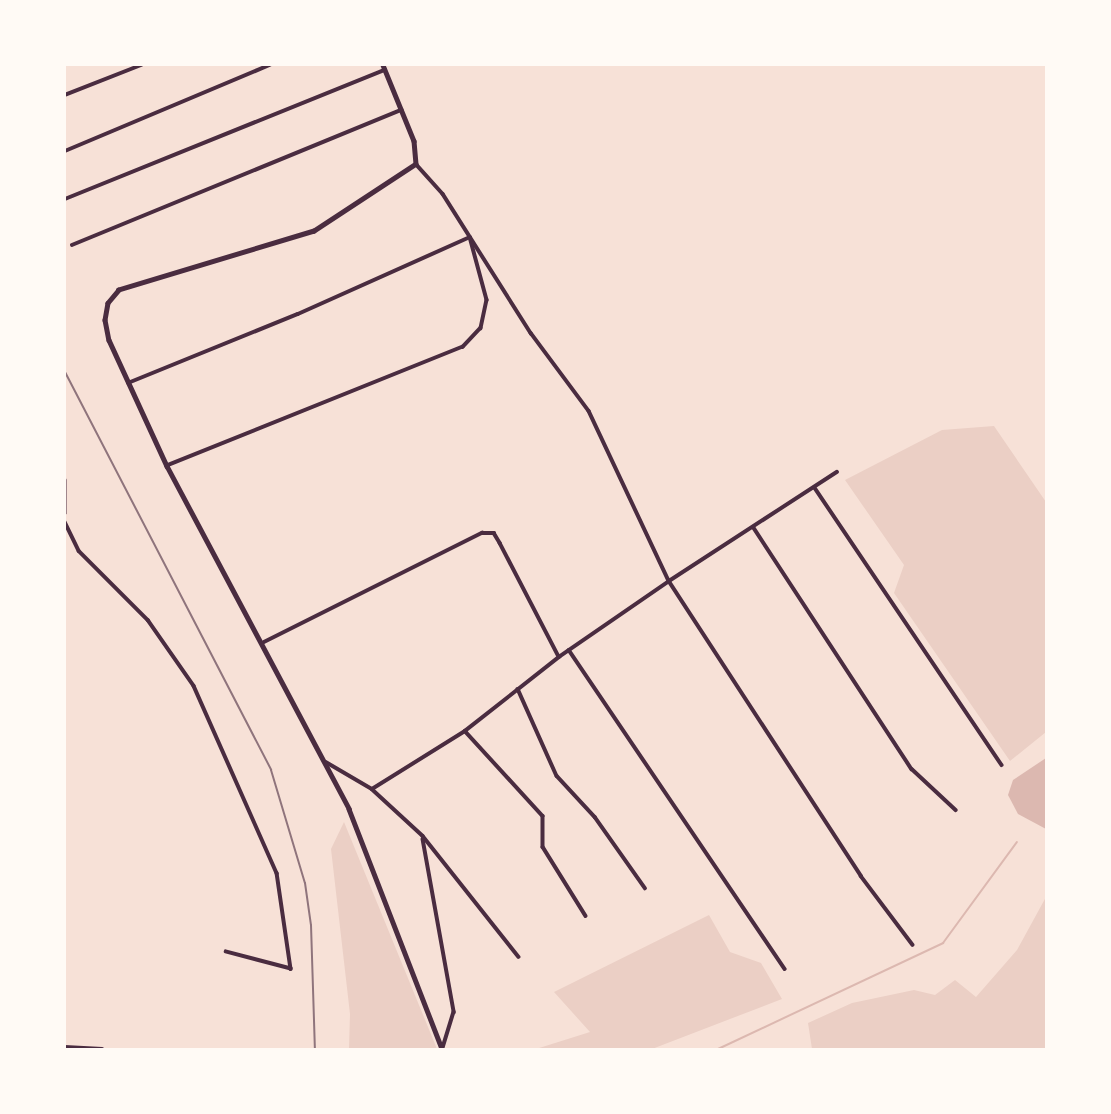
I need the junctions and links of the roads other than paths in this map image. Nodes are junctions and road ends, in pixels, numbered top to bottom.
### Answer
1 (141, 65) edge
2 (270, 65) edge
3 (384, 67) edge
4 (65, 95) edge
5 (401, 110) junction
6 (65, 151) edge
7 (416, 164) junction
8 (65, 199) edge
9 (470, 237) junction
10 (72, 245) dead end
11 (128, 383) junction
12 (167, 466) junction
13 (837, 472) dead end
14 (65, 480) edge
15 (816, 488) junction
16 (65, 513) edge
17 (65, 522) edge
18 (754, 528) junction
19 (669, 581) junction
20 (264, 642) junction
21 (569, 650) junction
22 (559, 657) junction
23 (518, 690) junction
24 (465, 731) junction
25 (326, 762) junction
26 (1002, 765) dead end
27 (372, 789) junction
28 (956, 810) dead end
29 (423, 836) junction
30 (645, 888) dead end
31 (586, 916) dead end
32 (913, 945) dead end
33 (226, 952) dead end
34 (519, 957) dead end
35 (785, 968) dead end
36 (65, 1046) edge
37 (102, 1049) edge
38 (443, 1049) edge

1 - 4 street
2 - 6 street
3 - 5 main road
3 - 8 street
5 - 7 main road
5 - 10 street
7 - 9 street
7 - 11 main road
9 - 11 street
9 - 12 street
9 - 19 street
11 - 12 main road
12 - 20 main road
13 - 15 street
14 - 16 street
15 - 18 street
15 - 26 street
17 - 33 street
18 - 19 street
18 - 28 street
19 - 21 street
19 - 32 street
20 - 22 street
20 - 25 main road
21 - 22 street
21 - 35 street
22 - 23 street
23 - 24 street
23 - 30 street
24 - 27 street
24 - 31 street
25 - 27 street
25 - 38 main road
27 - 29 street
29 - 34 street
29 - 38 street
36 - 37 street

